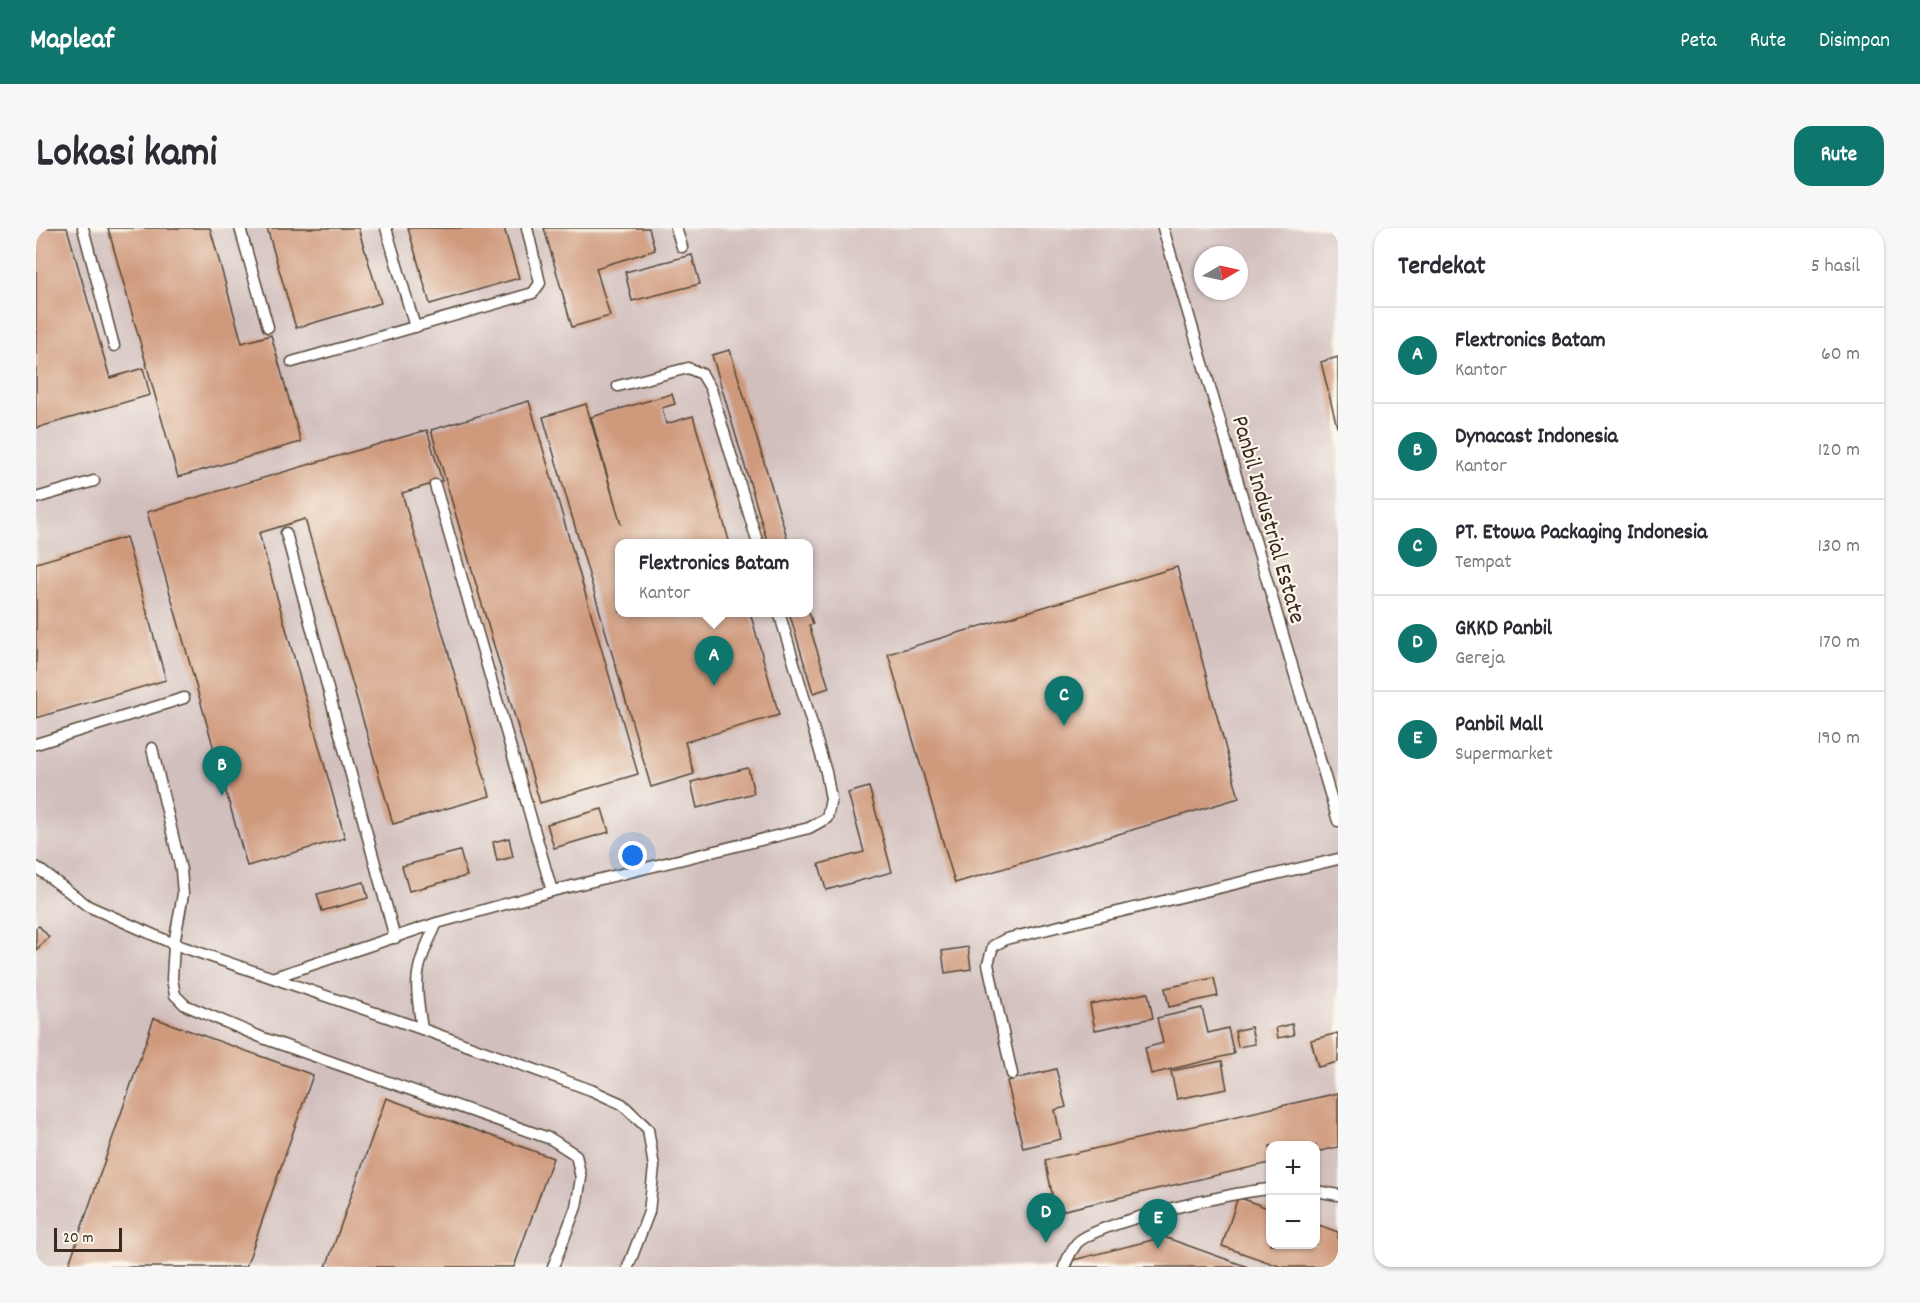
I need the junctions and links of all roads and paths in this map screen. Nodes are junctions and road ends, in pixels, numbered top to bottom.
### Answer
1 (83, 228) edge
2 (240, 228) edge
3 (386, 228) edge
4 (527, 228) edge
5 (676, 228) edge
6 (1163, 228) edge
7 (682, 247) dead end
8 (268, 327) dead end
9 (415, 327) junction
10 (114, 346) dead end
11 (292, 362) dead end
12 (618, 386) dead end
13 (94, 481) dead end
14 (435, 485) dead end
15 (36, 498) edge
16 (286, 532) dead end
17 (757, 539) edge
18 (780, 617) edge
19 (184, 698) dead end
20 (36, 744) edge
21 (152, 748) dead end
22 (1338, 821) edge
23 (1338, 859) edge
24 (36, 867) edge
25 (552, 891) junction
26 (437, 923) junction
27 (396, 938) junction
28 (174, 944) junction
29 (275, 977) junction
30 (422, 1029) junction
31 (1012, 1074) dead end
32 (1266, 1190) edge
33 (1320, 1192) edge
34 (1338, 1195) edge
35 (553, 1267) edge
36 (628, 1267) edge
37 (1064, 1267) edge

1 - 10 lane
2 - 8 lane
3 - 9 lane
4 - 9 lane
5 - 7 lane
6 - 22 lane, Panbil Industrial Estate
9 - 11 lane
12 - 17 lane
13 - 15 lane
14 - 25 lane
16 - 27 lane
18 - 25 lane
19 - 20 lane
21 - 28 lane
23 - 31 lane
24 - 28 lane
25 - 26 lane
26 - 27 lane
26 - 30 lane
27 - 29 lane
28 - 29 lane
28 - 35 lane
29 - 30 lane
30 - 36 lane
32 - 37 lane
33 - 34 lane

